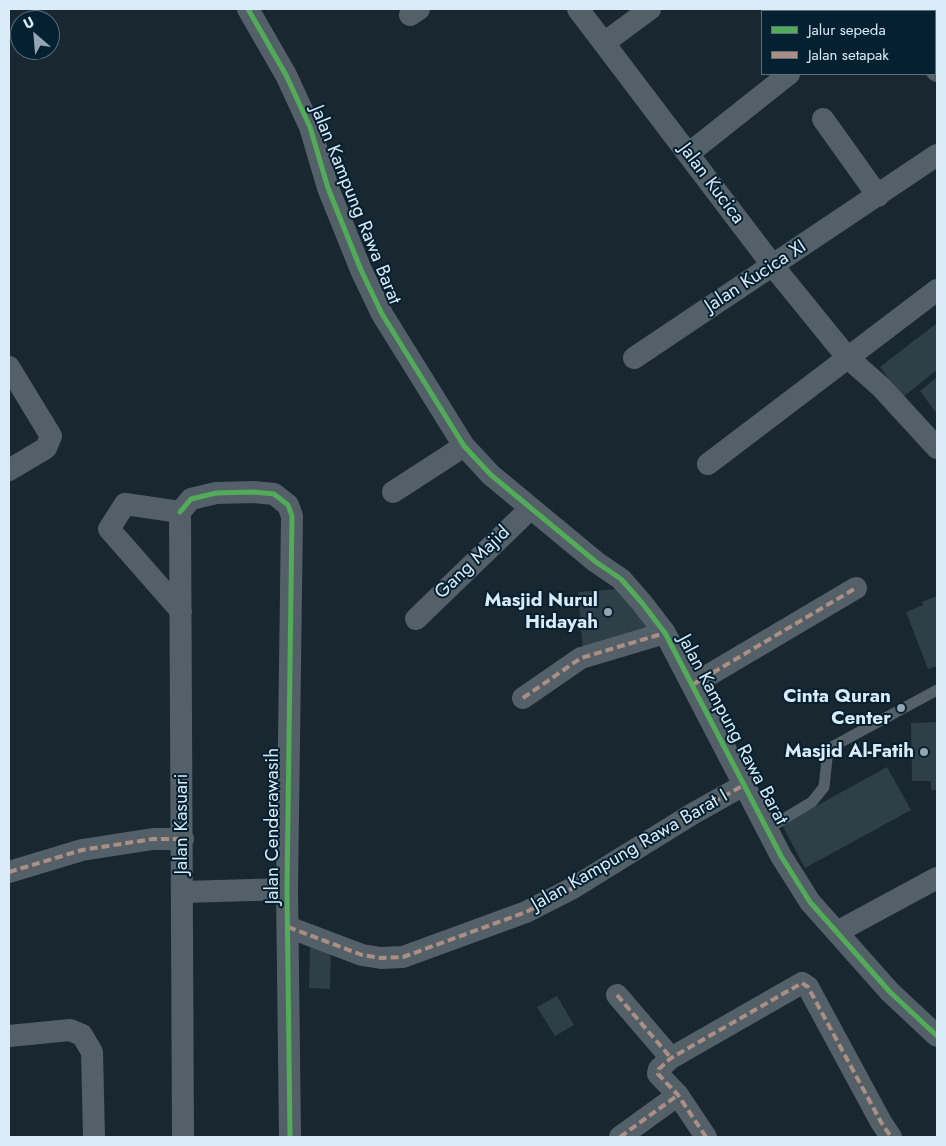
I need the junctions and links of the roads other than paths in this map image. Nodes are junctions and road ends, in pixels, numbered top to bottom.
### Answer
1 (248, 9) edge
2 (578, 9) edge
3 (650, 9) edge
4 (604, 43) junction
5 (788, 75) edge
6 (823, 119) dead end
7 (688, 154) junction
8 (937, 155) edge
9 (878, 196) junction
10 (773, 266) junction
11 (937, 290) edge
12 (847, 357) junction
13 (634, 358) dead end
14 (11, 376) edge
15 (935, 442) edge
16 (464, 446) junction
17 (708, 464) dead end
18 (9, 470) edge
19 (394, 492) dead end
20 (531, 508) junction
21 (180, 512) junction
22 (856, 588) dead end
23 (180, 611) junction
24 (416, 619) dead end
25 (665, 633) junction
26 (692, 685) junction
27 (937, 690) edge
28 (523, 698) dead end
29 (744, 785) junction
30 (767, 829) junction
31 (169, 839) junction
32 (9, 872) edge
33 (937, 878) edge
34 (287, 889) junction
35 (183, 892) junction
36 (288, 927) junction
37 (837, 932) junction
38 (617, 996) dead end
39 (9, 1036) edge
40 (937, 1036) edge
41 (670, 1058) junction
42 (678, 1095) junction
43 (94, 1137) edge
44 (183, 1137) edge
45 (290, 1137) edge
46 (620, 1137) edge
47 (706, 1137) edge
48 (891, 1137) edge

1 - 16 street, Jalan Kampung Rawa Barat
2 - 4 street, Jalan Kucica
3 - 4 street
4 - 7 street, Jalan Kucica
5 - 7 street
6 - 9 street
7 - 10 street, Jalan Kucica
8 - 9 street, Jalan Kucica XI
9 - 10 street, Jalan Kucica XI
10 - 12 street, Jalan Kucica
10 - 13 street, Jalan Kucica XI
11 - 12 street
12 - 15 street, Jalan Kucica
12 - 17 street
14 - 18 street
16 - 19 street
16 - 20 street, Jalan Kampung Rawa Barat
20 - 24 street, Gang Majid
20 - 25 street, Jalan Kampung Rawa Barat
21 - 23 street, Jalan Kasuari
21 - 23 street
21 - 34 street, Jalan Cenderawasih
22 - 26 street
23 - 31 street, Jalan Kasuari
25 - 26 street, Jalan Kampung Rawa Barat
25 - 28 street
26 - 29 street, Jalan Kampung Rawa Barat
27 - 30 lane
29 - 30 street, Jalan Kampung Rawa Barat
29 - 36 street, Jalan Kampung Rawa Barat I
30 - 37 street, Jalan Kampung Rawa Barat
31 - 32 street
31 - 35 street, Jalan Kasuari
33 - 37 street
34 - 35 street
34 - 36 street, Jalan Cenderawasih
35 - 44 street, Jalan Kasuari
36 - 45 street, Jalan Cenderawasih
37 - 40 street, Jalan Kampung Rawa Barat
38 - 41 street
39 - 43 street
41 - 42 street
41 - 48 street
42 - 46 street
42 - 47 street

